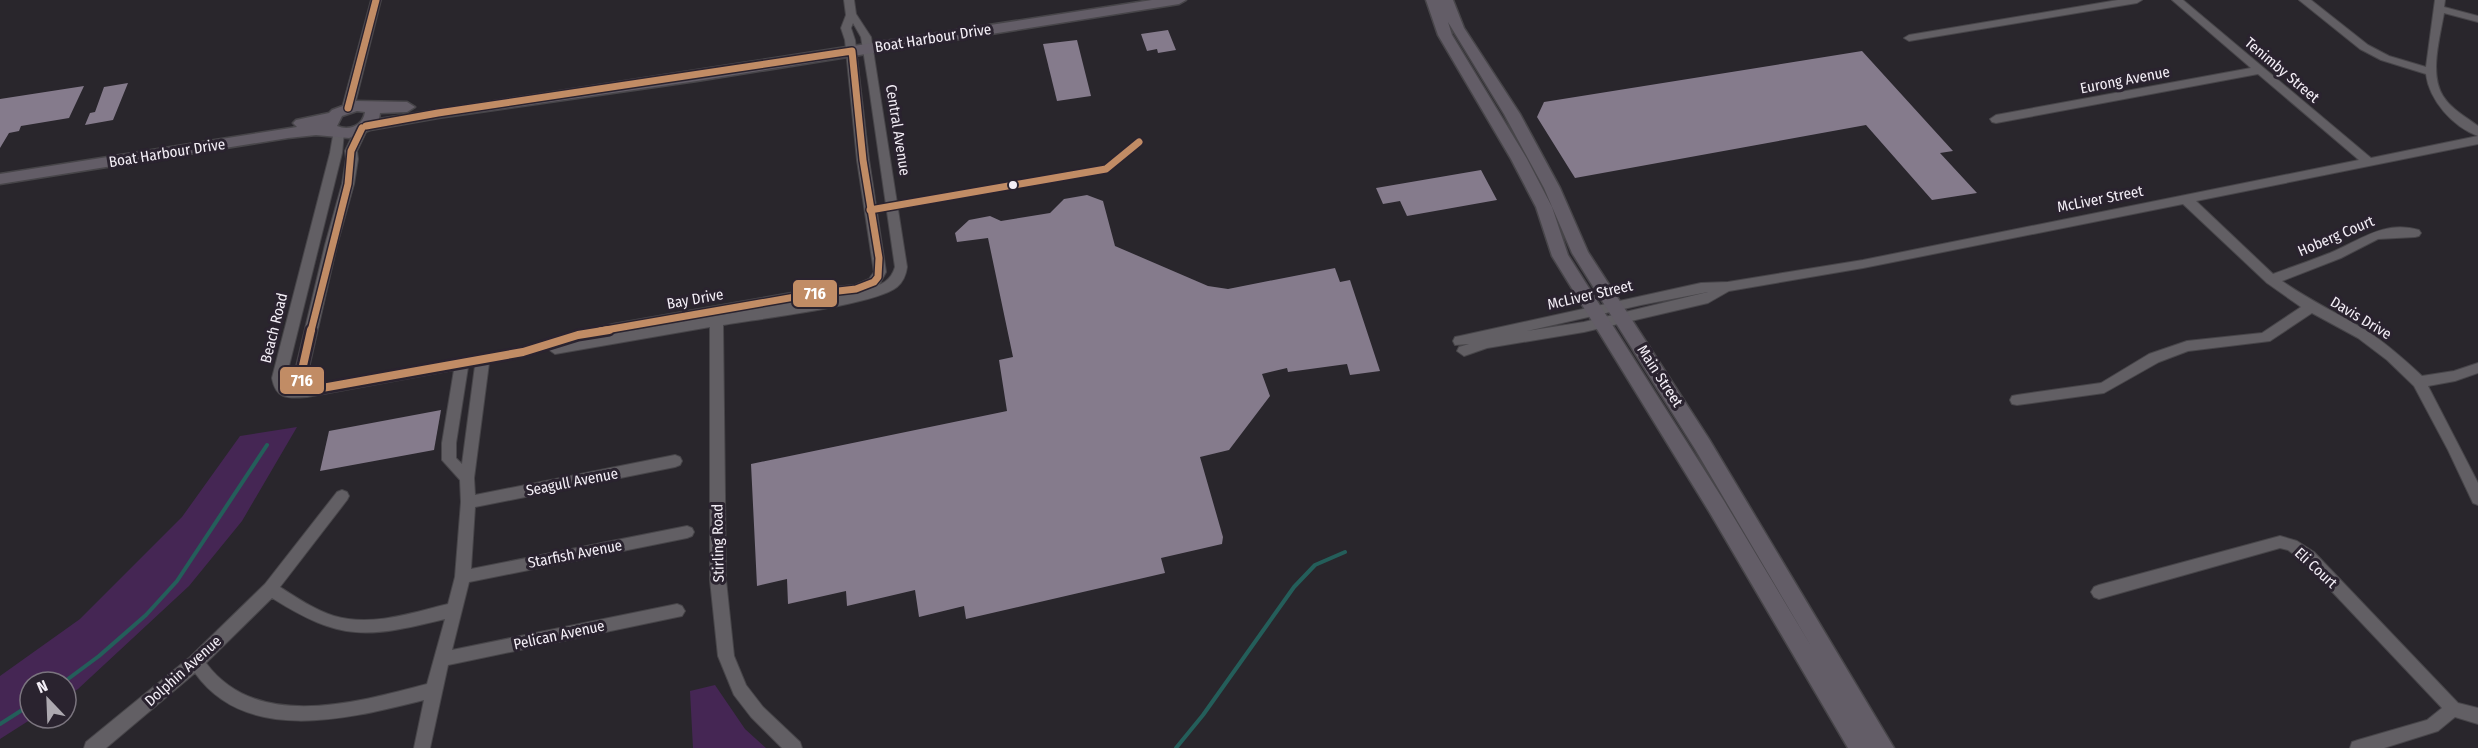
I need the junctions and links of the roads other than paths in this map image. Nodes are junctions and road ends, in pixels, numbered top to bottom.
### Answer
1 (376, 0) edge
2 (849, 0) edge
3 (1116, 0) edge
4 (1179, 0) edge
5 (1433, 0) edge
6 (1446, 0) edge
7 (2137, 0) edge
8 (2177, 0) edge
9 (2304, 0) edge
10 (2440, 4) edge
11 (1102, 12) junction
12 (1026, 13) junction
13 (851, 15) junction
14 (2478, 19) edge
15 (1910, 38) dead end
16 (867, 43) junction
17 (851, 45) junction
18 (2259, 70) junction
19 (2432, 72) junction
20 (348, 108) junction
21 (370, 108) junction
22 (1996, 119) dead end
23 (335, 127) junction
24 (364, 127) junction
25 (2478, 132) edge
26 (2478, 140) edge
27 (2368, 162) junction
28 (0, 168) edge
29 (0, 179) edge
30 (348, 184) junction
31 (327, 188) junction
32 (2185, 198) junction
33 (2415, 233) dead end
34 (2271, 280) junction
35 (877, 286) junction
36 (2311, 307) junction
37 (1618, 312) junction
38 (716, 317) junction
39 (1598, 318) junction
40 (1462, 346) dead end
41 (483, 359) junction
42 (462, 362) junction
43 (2478, 368) edge
44 (2419, 382) junction
45 (322, 388) junction
46 (2017, 400) dead end
47 (675, 461) dead end
48 (467, 478) junction
49 (342, 496) dead end
50 (2478, 500) edge
51 (468, 502) junction
52 (687, 532) dead end
53 (463, 577) junction
54 (270, 589) junction
55 (2099, 592) dead end
56 (456, 609) junction
57 (677, 611) dead end
58 (442, 659) junction
59 (196, 662) junction
60 (434, 690) junction
61 (2453, 709) junction
62 (2478, 716) edge
63 (92, 748) edge
64 (422, 748) edge
65 (794, 748) edge
66 (1860, 748) edge
67 (1883, 748) edge
68 (2358, 748) edge

1 - 20 street
2 - 13 street
3 - 12 main road, Boat Harbour Drive
4 - 11 main road, Boat Harbour Drive
5 - 39 main road, Main Street
6 - 37 main road, Main Street
7 - 15 street
8 - 18 street, Tenimby Street
9 - 19 street
10 - 14 street
10 - 19 street
11 - 12 main road
11 - 16 main road, Boat Harbour Drive
12 - 16 main road, Boat Harbour Drive
13 - 16 street
13 - 17 street
16 - 17 main road, Boat Harbour Drive
16 - 35 street, Central Avenue
17 - 21 main road, Boat Harbour Drive
17 - 24 main road, Boat Harbour Drive
17 - 35 street
18 - 22 street, Eurong Avenue
18 - 27 street, Tenimby Street
19 - 25 street
20 - 21 main road, Boat Harbour Drive
20 - 23 main road
21 - 24 main road
23 - 24 main road, Boat Harbour Drive
23 - 28 main road, Boat Harbour Drive
23 - 29 main road, Boat Harbour Drive
23 - 31 street, Beach Road
24 - 30 street
26 - 27 street, McLiver Street
27 - 32 street, McLiver Street
30 - 31 street
30 - 45 street
31 - 45 street, Beach Road
32 - 34 street, Davis Drive
32 - 37 street, McLiver Street
33 - 34 street, Hoberg Court
34 - 36 street, Davis Drive
35 - 38 street, Bay Drive
36 - 44 street, Davis Drive
36 - 46 street
37 - 39 street, McLiver Street
37 - 67 main road, Main Street
38 - 41 street, Bay Drive
38 - 65 street, Stirling Road
39 - 40 street, McLiver Street
39 - 66 main road, Main Street
41 - 42 street, Bay Drive
41 - 48 street
42 - 45 street, Bay Drive
42 - 48 street
43 - 44 street
44 - 50 street, Davis Drive
47 - 51 street, Seagull Avenue
48 - 51 street
49 - 54 street, Dolphin Avenue
51 - 53 street
52 - 53 street, Starfish Avenue
53 - 56 street
54 - 56 street
54 - 59 street, Dolphin Avenue
55 - 61 street, Eli Court
56 - 58 street
57 - 58 street, Pelican Avenue
58 - 60 street
59 - 60 street
59 - 63 street, Dolphin Avenue
60 - 64 street
61 - 62 street
61 - 68 street

